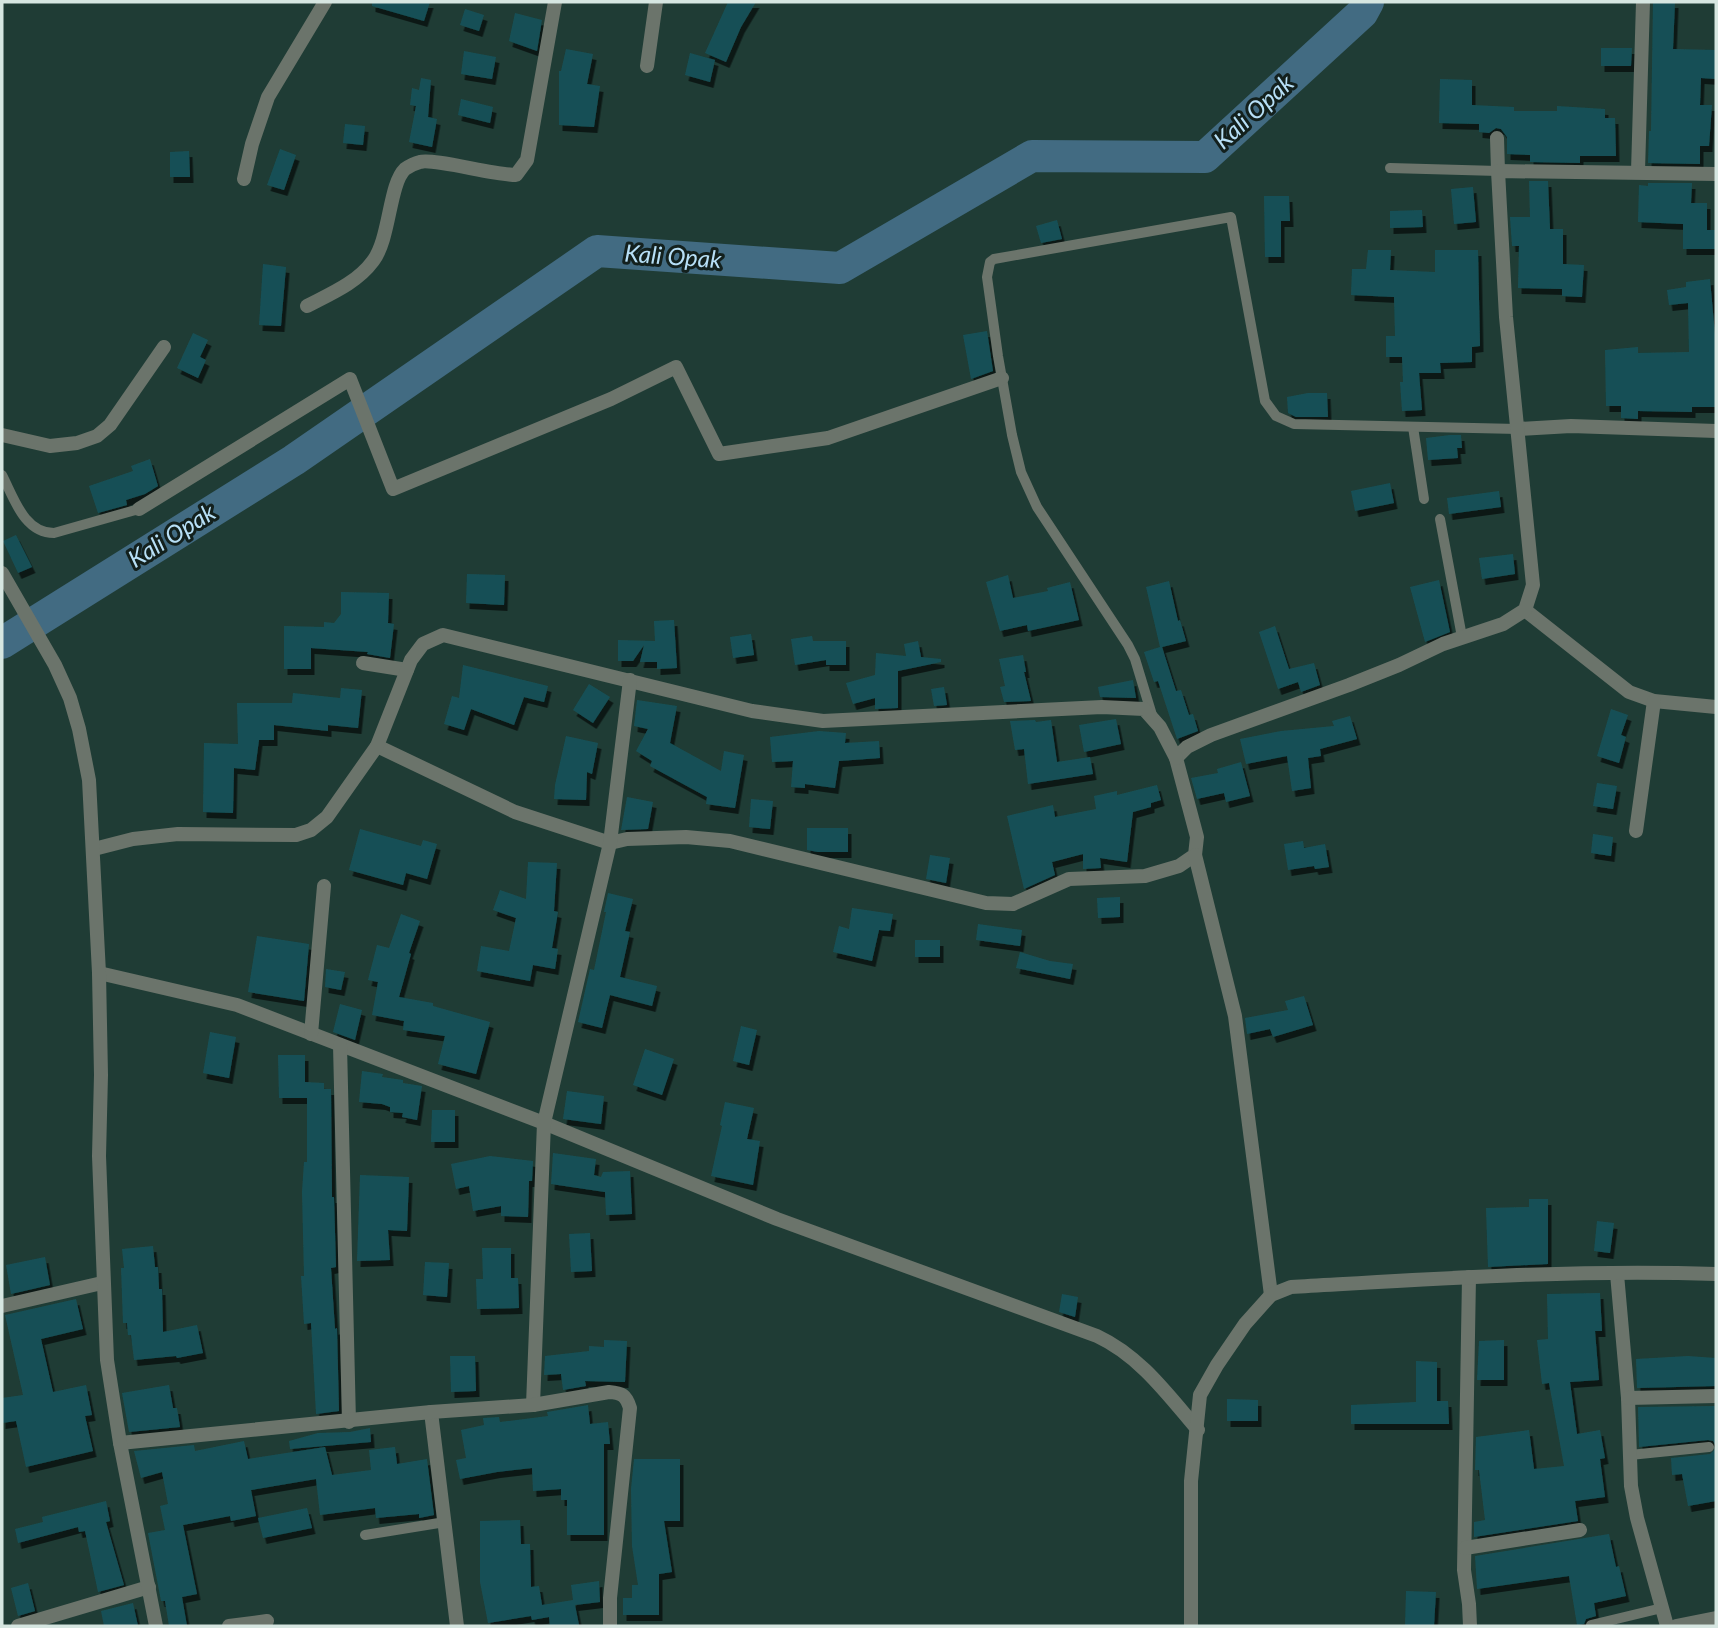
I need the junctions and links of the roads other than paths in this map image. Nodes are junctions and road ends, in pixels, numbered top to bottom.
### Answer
1 (325, 2) edge
2 (555, 2) edge
3 (656, 2) edge
4 (1643, 2) edge
5 (647, 66) dead end
6 (1497, 138) dead end
7 (1390, 167) dead end
8 (1497, 171) junction
9 (1638, 171) junction
10 (1716, 174) edge
11 (244, 179) dead end
12 (307, 306) dead end
13 (164, 347) dead end
14 (1002, 378) junction
15 (1413, 427) junction
16 (1518, 429) junction
17 (1716, 431) edge
18 (2, 435) edge
19 (2, 475) edge
20 (1424, 499) dead end
21 (139, 509) joint
22 (1440, 519) dead end
23 (5, 580) edge
24 (1525, 610) junction
25 (1461, 637) junction
26 (363, 663) dead end
27 (407, 670) junction
28 (630, 680) junction
29 (1654, 701) junction
30 (1716, 707) edge
31 (1153, 719) junction
32 (377, 746) junction
33 (1176, 758) junction
34 (1636, 831) dead end
35 (610, 843) junction
36 (94, 849) junction
37 (1195, 855) junction
38 (324, 886) dead end
39 (99, 973) junction
40 (311, 1034) junction
41 (340, 1045) junction
42 (544, 1123) junction
43 (1617, 1274) junction
44 (1716, 1274) edge
45 (1469, 1278) junction
46 (102, 1283) junction
47 (1272, 1295) junction
48 (2, 1306) edge
49 (1716, 1396) edge
50 (1628, 1398) junction
51 (533, 1405) junction
52 (431, 1412) junction
53 (349, 1422) junction
54 (1198, 1430) junction
55 (120, 1443) junction
56 (1709, 1447) dead end
57 (1630, 1455) junction
58 (445, 1522) junction
59 (1580, 1530) dead end
60 (365, 1535) dead end
61 (1465, 1548) junction
62 (149, 1587) junction
63 (1662, 1608) junction
64 (1716, 1618) edge
65 (267, 1621) dead end
66 (1591, 1625) edge
67 (18, 1626) edge
68 (156, 1626) edge
69 (229, 1626) edge
70 (457, 1626) edge
71 (610, 1626) edge
72 (1191, 1626) edge
73 (1470, 1626) edge
74 (1667, 1626) edge
75 (1675, 1626) edge

1 - 11 street
2 - 12 street
3 - 5 street
4 - 9 street
6 - 8 street
7 - 8 lane
8 - 9 street
8 - 16 street
9 - 10 street
13 - 18 street
14 - 15 lane
14 - 21 street
14 - 31 lane
15 - 16 lane
15 - 20 lane
16 - 17 street
16 - 24 street
19 - 21 lane
22 - 25 lane
23 - 36 street
24 - 25 street
24 - 29 street
25 - 33 street
26 - 27 street
27 - 28 street
27 - 32 street
28 - 31 street
28 - 35 street
29 - 30 street
29 - 34 street
31 - 33 street
32 - 35 street
32 - 36 street
33 - 37 street
35 - 37 street
35 - 42 street
36 - 39 street
37 - 47 street
38 - 40 street
39 - 40 street
39 - 46 street
40 - 41 street
41 - 42 street
41 - 53 street
42 - 51 street
42 - 54 street
43 - 44 street
43 - 45 street
43 - 50 street
45 - 47 street
45 - 61 street
46 - 48 street
46 - 55 street
47 - 54 street
49 - 50 street
50 - 57 street
51 - 52 street
51 - 71 street
52 - 53 street
52 - 58 street
53 - 55 street
54 - 72 street
55 - 62 street
56 - 57 lane
57 - 63 street
58 - 60 lane
58 - 70 street
59 - 61 street
61 - 73 street
62 - 67 street
62 - 68 street
63 - 66 lane
63 - 74 street
64 - 75 street
65 - 69 street

